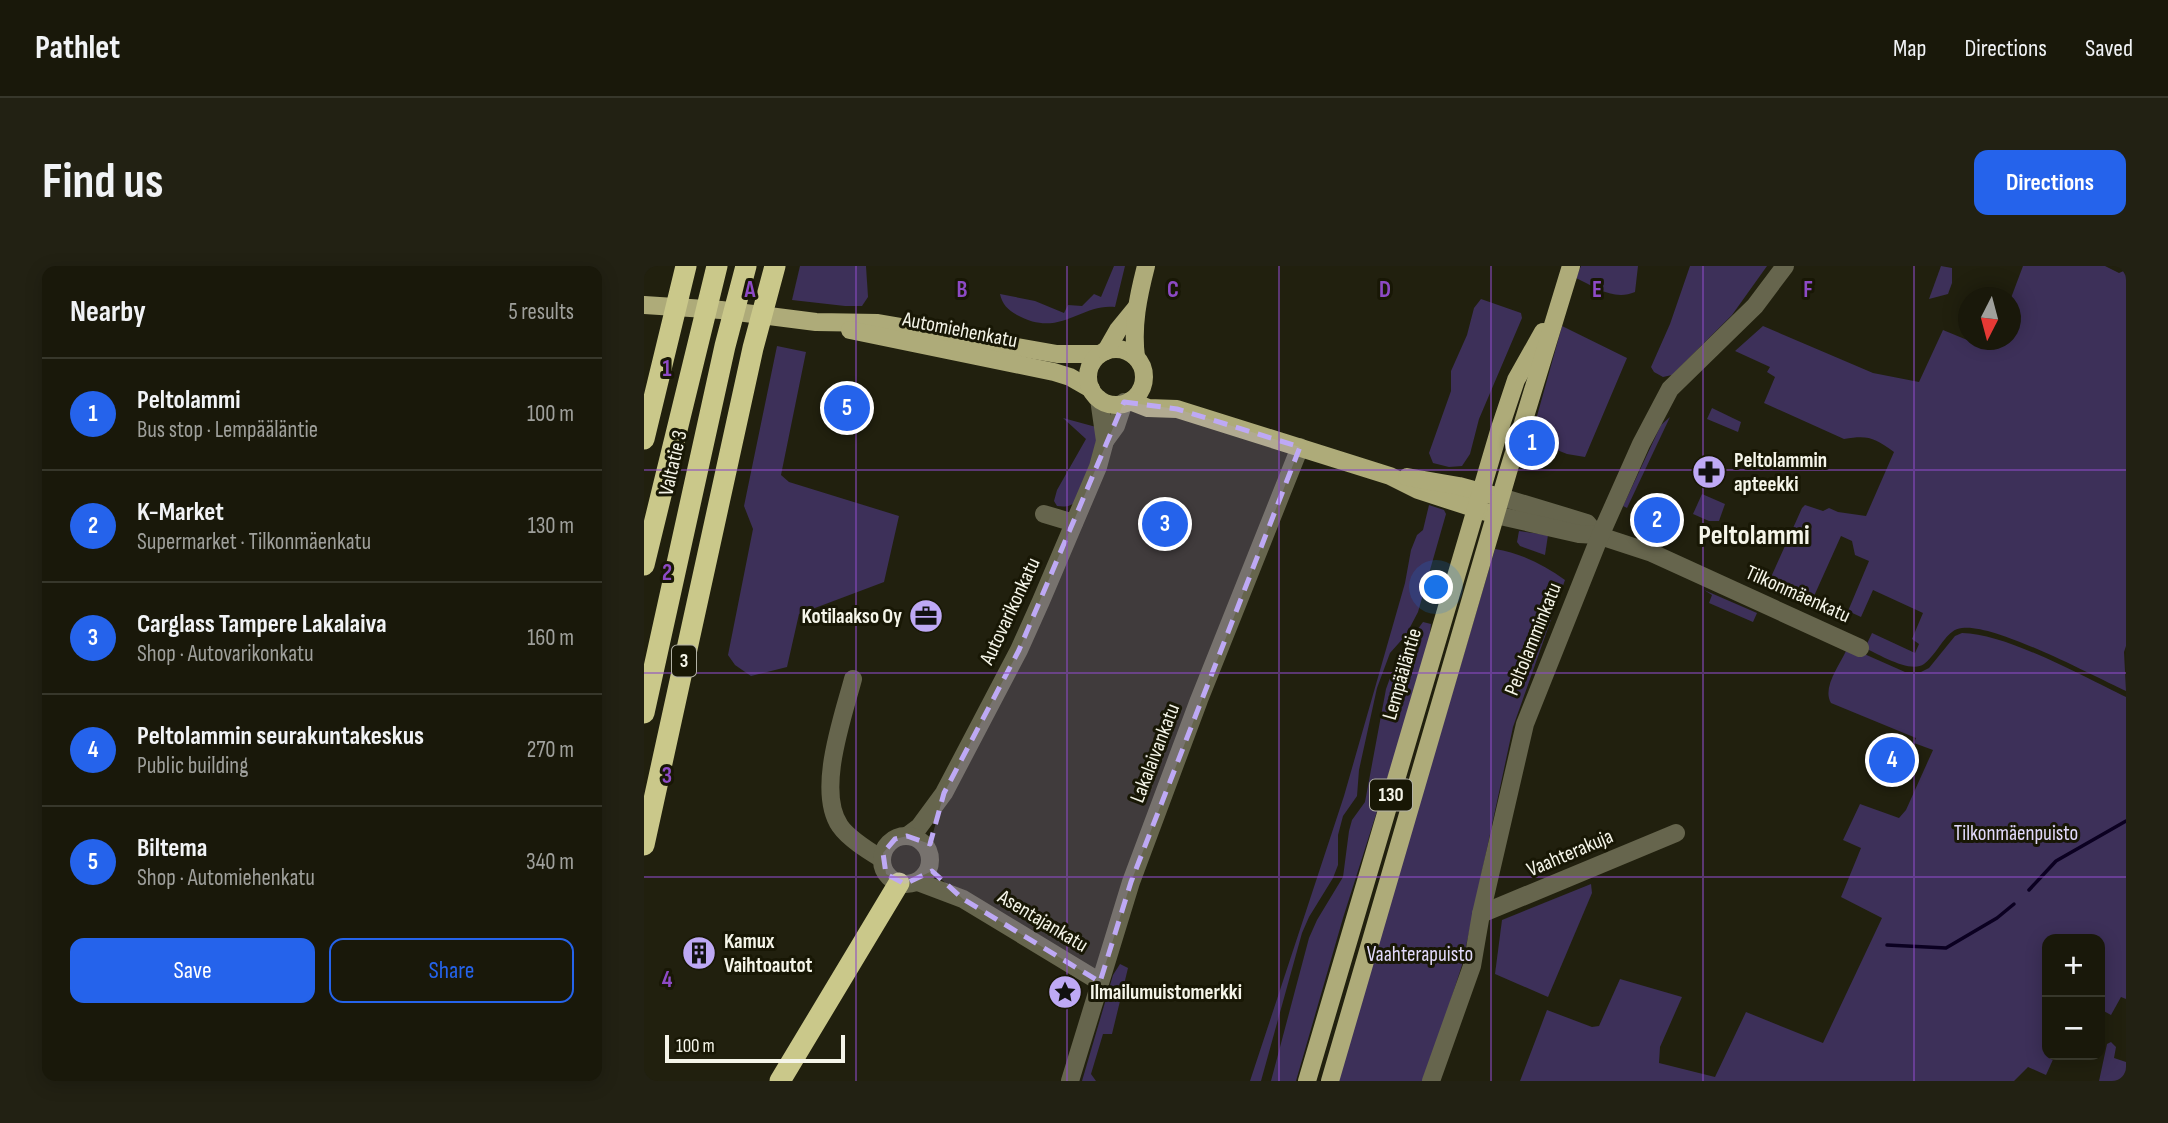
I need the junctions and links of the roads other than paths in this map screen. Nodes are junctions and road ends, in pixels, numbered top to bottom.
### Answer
1 (746, 266) edge
2 (775, 266) edge
3 (1146, 266) edge
4 (1571, 266) edge
5 (1785, 266) edge
6 (684, 275) edge
7 (714, 276) edge
8 (1563, 288) junction
9 (645, 305) edge
10 (1136, 308) junction
11 (816, 322) junction
12 (1103, 352) junction
13 (1136, 358) junction
14 (1144, 375) junction
15 (1095, 394) junction
16 (1127, 402) junction
17 (1177, 409) junction
18 (644, 439) edge
19 (1105, 441) junction
20 (1300, 447) junction
21 (1393, 477) junction
22 (1481, 491) junction
23 (1501, 497) junction
24 (1476, 509) junction
25 (1044, 513) dead end
26 (1496, 516) junction
27 (1074, 523) junction
28 (1599, 535) junction
29 (644, 565) edge
30 (1860, 648) dead end
31 (853, 679) dead end
32 (644, 713) edge
33 (944, 793) junction
34 (1676, 833) dead end
35 (907, 836) junction
36 (644, 845) edge
37 (886, 851) junction
38 (929, 858) junction
39 (908, 882) junction
40 (963, 899) junction
41 (1481, 914) junction
42 (1100, 982) junction
43 (780, 1081) edge
44 (1070, 1081) edge
45 (1307, 1081) edge
46 (1330, 1081) edge
47 (1431, 1081) edge

1 - 32 highway, Valtatie 3
2 - 36 highway, 3
3 - 10 main road
4 - 8 main road, Lempääläntie / 130
5 - 28 street, Peltolamminkatu
6 - 18 highway
7 - 29 highway, Valtatie 3
8 - 22 main road, Lempääläntie / 130
8 - 23 main road, Lempääläntie / 130
9 - 11 main road, Automiehenkatu
10 - 12 main road
10 - 13 main road
11 - 12 main road, Automiehenkatu
11 - 15 main road, Automiehenkatu
12 - 13 main road
12 - 15 main road
13 - 14 main road
14 - 16 main road
14 - 17 main road
15 - 16 main road
15 - 19 street, Autovarikonkatu
16 - 17 main road
16 - 19 street, Autovarikonkatu
17 - 20 main road
19 - 27 street, Autovarikonkatu
20 - 21 main road
20 - 42 street, Lakalaivankatu
21 - 22 main road
21 - 24 main road
22 - 23 main road
22 - 24 main road, Lempääläntie / 130
23 - 26 main road, Lempääläntie / 130
23 - 28 street, Tilkonmäenkatu
24 - 26 main road, Tilkonmäenkatu
24 - 45 main road, Lempääläntie / 130
25 - 27 street
26 - 28 street, Tilkonmäenkatu
26 - 46 main road, Lempääläntie / 130
27 - 33 street, Autovarikonkatu
28 - 30 street, Tilkonmäenkatu
28 - 41 street, Peltolamminkatu
31 - 37 street
33 - 35 street, Autovarikonkatu
33 - 38 street, Autovarikonkatu
34 - 41 street, Vaahterakuja
35 - 37 street
35 - 38 street
37 - 39 street
38 - 39 street
38 - 40 street, Asentajankatu
39 - 40 street, Asentajankatu
39 - 43 highway
40 - 42 street, Asentajankatu
41 - 47 street, Peltolamminkatu
42 - 44 street, Lakalaivankatu

